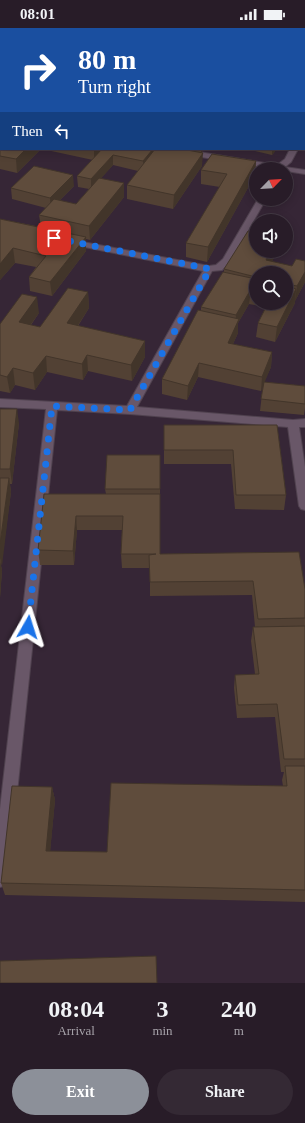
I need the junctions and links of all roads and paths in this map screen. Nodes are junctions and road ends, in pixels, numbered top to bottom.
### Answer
1 (173, 150) edge
2 (293, 150) edge
3 (286, 162) edge
4 (249, 163) edge
5 (293, 170) edge
6 (305, 172) edge
7 (258, 206) edge
8 (62, 239) edge
9 (210, 269) junction
10 (0, 403) edge
11 (52, 406) junction
12 (130, 410) junction
13 (305, 423) edge
14 (292, 424) junction
15 (305, 506) edge
16 (0, 879) edge

1 - 4 street
2 - 3 street
5 - 6 street
7 - 9 street
8 - 9 street
9 - 12 street
10 - 11 street
11 - 12 street
11 - 16 street
12 - 14 street
13 - 14 street
14 - 15 street

